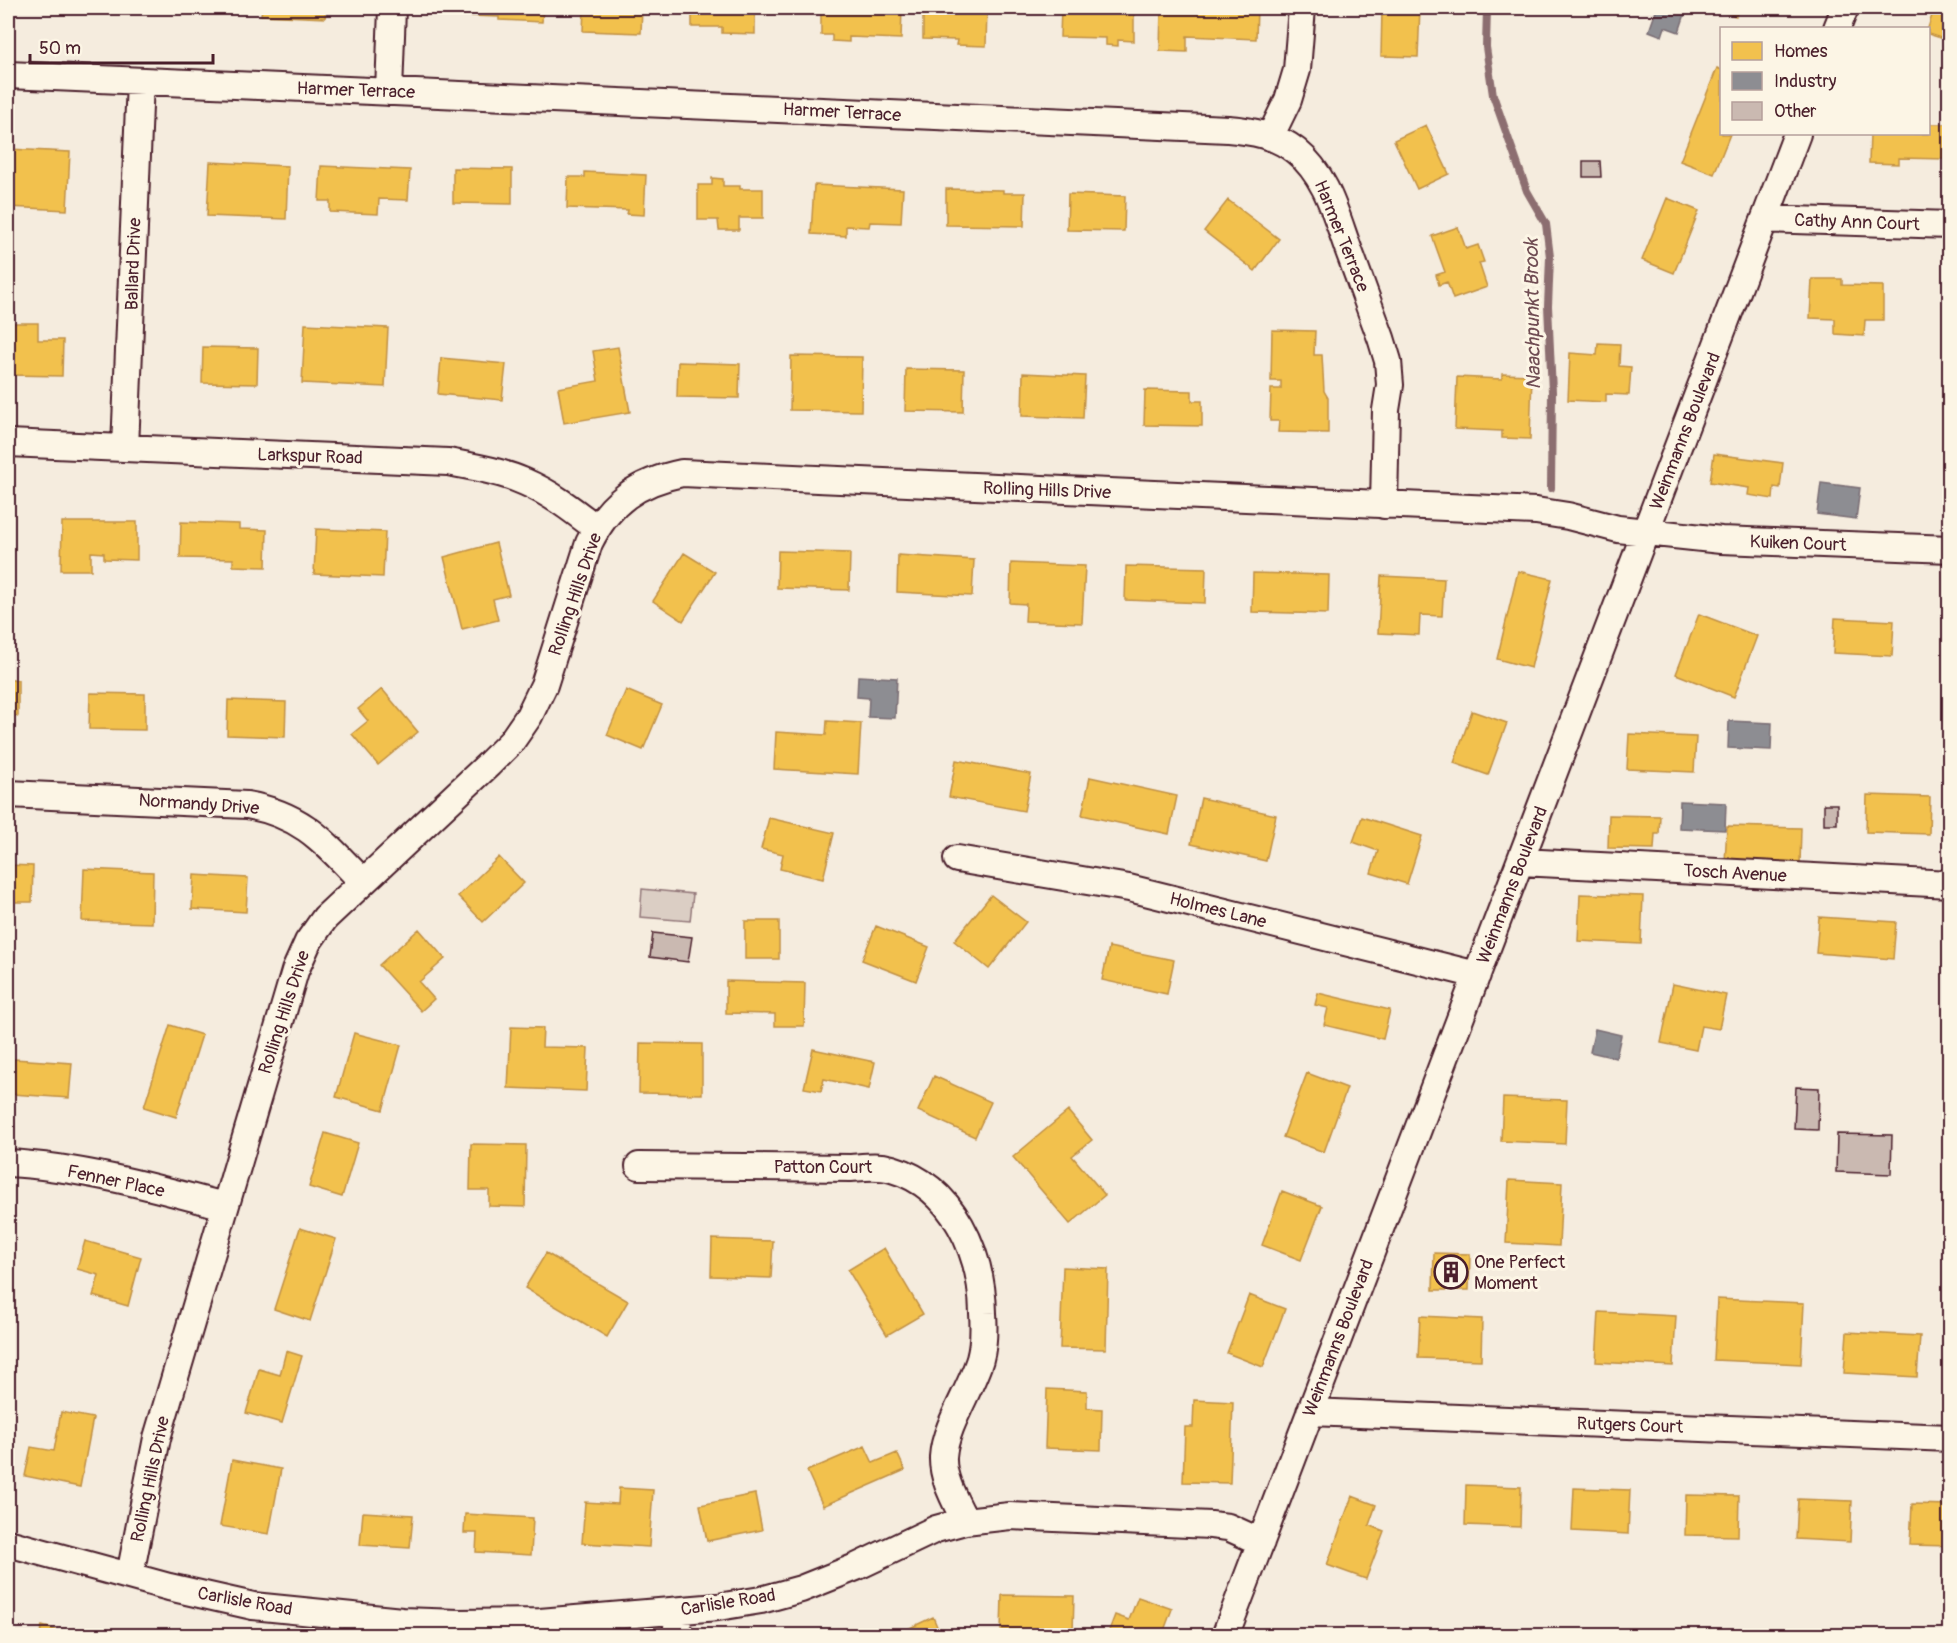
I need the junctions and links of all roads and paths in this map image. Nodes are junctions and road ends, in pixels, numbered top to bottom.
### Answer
1 (393, 8) edge
2 (1302, 8) edge
3 (1845, 8) edge
4 (1837, 27) edge
5 (8, 75) edge
6 (140, 81) junction
7 (389, 92) junction
8 (1797, 135) edge
9 (1270, 136) junction
10 (1765, 219) junction
11 (1950, 225) edge
12 (8, 443) edge
13 (125, 448) junction
14 (1384, 505) junction
15 (596, 528) junction
16 (1646, 533) junction
17 (1950, 549) edge
18 (8, 794) edge
19 (957, 859) dead end
20 (1521, 862) junction
21 (363, 882) junction
22 (1950, 884) edge
23 (1477, 975) junction
24 (8, 1163) edge
25 (639, 1166) dead end
26 (224, 1206) junction
27 (1310, 1412) junction
28 (1950, 1437) edge
29 (965, 1521) junction
30 (1261, 1542) junction
31 (8, 1543) edge
32 (130, 1575) junction
33 (677, 1623) edge
34 (1225, 1635) edge

1 - 7 street
2 - 9 street
3 - 4 street
5 - 6 street, Harmer Terrace
6 - 7 street, Harmer Terrace
6 - 13 street, Ballard Drive
7 - 9 street, Harmer Terrace
8 - 10 street, Weinmanns Boulevard
9 - 14 street, Harmer Terrace
10 - 11 street, Cathy Ann Court
10 - 16 street, Weinmanns Boulevard
12 - 13 street, Larkspur Road
13 - 15 street, Larkspur Road
14 - 15 street, Rolling Hills Drive
14 - 16 street, Rolling Hills Drive
15 - 21 street, Rolling Hills Drive
16 - 17 street, Kuiken Court
16 - 20 street, Weinmanns Boulevard
18 - 21 street, Normandy Drive
19 - 23 street, Holmes Lane
20 - 22 street, Tosch Avenue
20 - 23 street, Weinmanns Boulevard
21 - 26 street, Rolling Hills Drive
23 - 27 street, Weinmanns Boulevard
24 - 26 street, Fenner Place
25 - 29 street, Patton Court
26 - 32 street, Rolling Hills Drive
27 - 28 street, Rutgers Court
27 - 30 street, Weinmanns Boulevard
29 - 30 street, Carlisle Road
29 - 33 street, Carlisle Road
30 - 34 street, Weinmanns Boulevard
31 - 32 street, Carlisle Road
32 - 33 street, Carlisle Road

